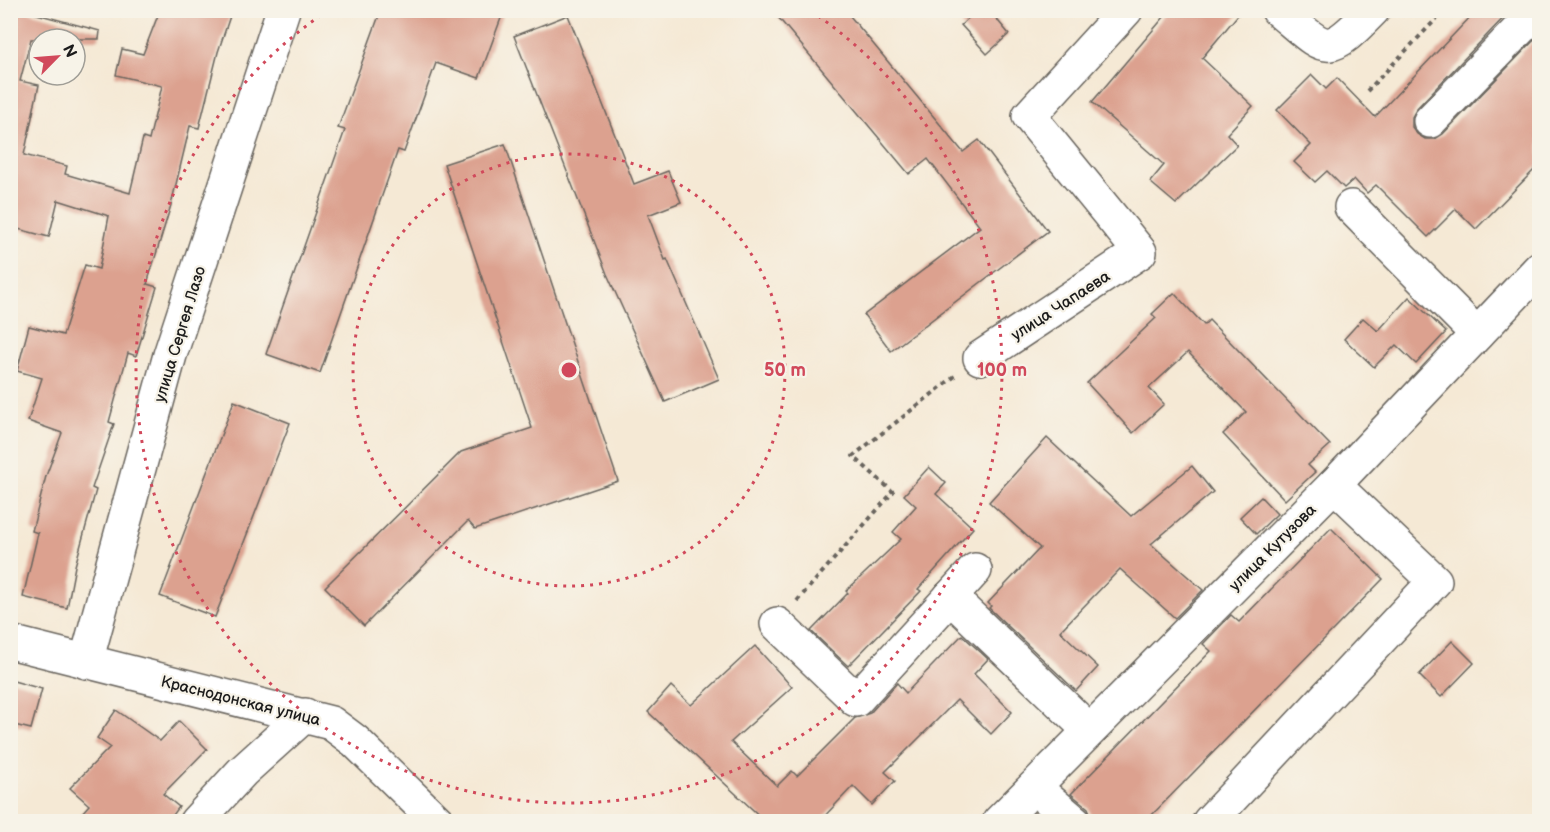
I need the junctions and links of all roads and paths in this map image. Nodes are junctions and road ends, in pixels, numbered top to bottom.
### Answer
1 (283, 10) edge
2 (1126, 10) edge
3 (1278, 10) edge
4 (1373, 10) edge
5 (1445, 10) edge
6 (1538, 10) edge
7 (1367, 91) dead end
8 (1430, 121) dead end
9 (1351, 207) dead end
10 (1539, 268) edge
11 (1477, 334) junction
12 (980, 357) joint
13 (1334, 485) junction
14 (975, 570) dead end
15 (950, 597) junction
16 (777, 624) joint
17 (10, 642) edge
18 (86, 662) junction
19 (305, 715) junction
20 (1089, 730) junction
21 (1034, 787) junction
22 (196, 822) edge
23 (438, 822) edge
24 (999, 822) edge
25 (1075, 822) edge
26 (1209, 822) edge

1 - 18 street, улица Сергея Лазо
2 - 12 street, улица Чапаева
3 - 4 street
5 - 7 path
6 - 8 street
9 - 11 street
10 - 11 street, улица Кутузова
11 - 13 street, улица Кутузова
12 - 16 path
13 - 20 street, улица Кутузова
13 - 26 street
14 - 15 street
15 - 16 street
15 - 20 street
17 - 18 street, Краснодонская улица
18 - 19 street, Краснодонская улица
19 - 22 street
19 - 23 street, Краснодонская улица
20 - 21 street, улица Кутузова
21 - 24 street, улица Кутузова
21 - 25 street

